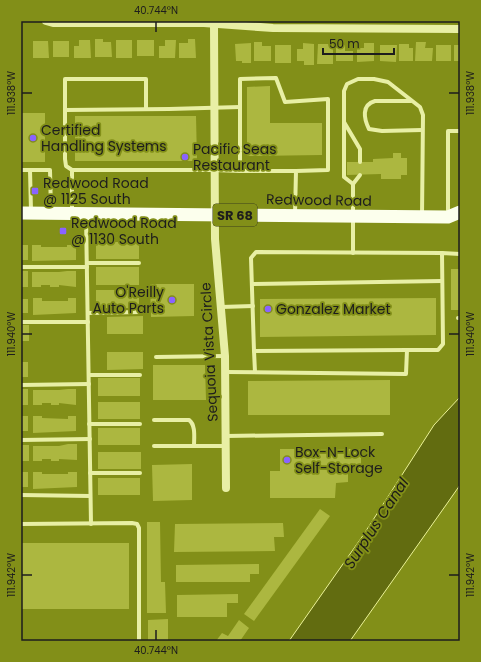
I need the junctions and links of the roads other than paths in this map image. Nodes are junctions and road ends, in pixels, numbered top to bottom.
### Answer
1 (46, 21) edge
2 (137, 22) edge
3 (214, 24) junction
4 (258, 24) edge
5 (346, 24) edge
6 (434, 25) edge
7 (460, 29) edge
8 (411, 101) junction
9 (240, 107) junction
10 (214, 108) junction
11 (65, 110) junction
12 (146, 110) junction
13 (344, 122) junction
14 (422, 130) junction
15 (460, 132) edge
16 (360, 162) dead end
17 (21, 170) edge
18 (30, 170) junction
19 (72, 170) junction
20 (214, 170) junction
21 (240, 171) junction
22 (296, 171) junction
23 (360, 175) dead end
24 (353, 184) junction
25 (26, 213) edge
26 (51, 213) junction
27 (72, 213) junction
28 (86, 213) junction
29 (215, 215) junction
30 (295, 216) junction
31 (353, 217) junction
32 (422, 217) junction
33 (456, 217) edge
34 (353, 253) junction
35 (442, 253) junction
36 (460, 254) edge
37 (140, 264) dead end
38 (87, 265) junction
39 (21, 267) edge
40 (442, 282) junction
41 (252, 284) junction
42 (252, 306) junction
43 (222, 307) junction
44 (141, 312) dead end
45 (88, 313) junction
46 (21, 322) edge
47 (88, 322) junction
48 (407, 350) junction
49 (254, 351) junction
50 (225, 356) junction
51 (156, 357) dead end
52 (226, 372) junction
53 (255, 372) junction
54 (89, 375) junction
55 (140, 375) dead end
56 (89, 384) junction
57 (21, 385) edge
58 (154, 420) dead end
59 (89, 424) junction
60 (140, 424) dead end
61 (382, 434) dead end
62 (226, 436) junction
63 (90, 439) junction
64 (21, 440) edge
65 (154, 446) dead end
66 (194, 446) junction
67 (226, 446) junction
68 (90, 473) junction
69 (140, 473) dead end
70 (226, 488) dead end
71 (21, 495) edge
72 (90, 496) junction
73 (21, 524) edge
74 (91, 524) junction
75 (139, 641) edge

1 - 2 street
2 - 3 street
3 - 4 street
3 - 10 street, Sequoia Vista Circle
4 - 5 street
5 - 6 street
6 - 7 street
8 - 13 lane
8 - 14 lane
8 - 14 lane
9 - 10 lane
9 - 21 lane
9 - 22 lane
10 - 12 lane
10 - 20 street, Sequoia Vista Circle
11 - 12 lane
11 - 12 lane
11 - 19 lane
13 - 16 lane
13 - 24 lane
14 - 32 lane
15 - 33 lane
17 - 18 lane
18 - 25 lane
18 - 26 lane
19 - 20 lane
19 - 27 lane
20 - 21 lane
20 - 29 street, Sequoia Vista Circle
21 - 22 lane
22 - 30 lane
23 - 24 lane
24 - 31 lane
25 - 26 main road, Redwood Road / SR 68
26 - 27 main road, Redwood Road / SR 68
27 - 28 main road, Redwood Road / SR 68
28 - 29 main road, Redwood Road / SR 68
28 - 38 lane
29 - 30 main road, Redwood Road / SR 68
29 - 43 street, Sequoia Vista Circle
30 - 31 main road, Redwood Road / SR 68
31 - 32 main road, Redwood Road / SR 68
31 - 34 lane
32 - 33 main road, Redwood Road / SR 68
34 - 35 lane
34 - 41 lane
35 - 36 lane
35 - 40 lane
37 - 38 lane
38 - 39 lane
38 - 45 lane
40 - 41 lane
40 - 48 lane
41 - 42 lane
42 - 43 lane
42 - 49 lane
43 - 50 street, Sequoia Vista Circle
44 - 45 lane
45 - 47 lane
46 - 47 lane
47 - 54 lane
48 - 49 lane
48 - 53 lane
49 - 53 lane
50 - 51 lane
50 - 52 street, Sequoia Vista Circle
52 - 53 lane
52 - 62 street, Sequoia Vista Circle
54 - 55 lane
54 - 56 lane
56 - 57 lane
56 - 59 lane
58 - 66 lane
59 - 60 lane
59 - 63 lane
61 - 62 lane
62 - 67 street, Sequoia Vista Circle
63 - 64 lane
63 - 68 lane
65 - 66 lane
66 - 67 lane
67 - 70 street, Sequoia Vista Circle
68 - 69 lane
68 - 72 lane
71 - 72 lane
72 - 74 lane
73 - 74 lane
74 - 75 lane

